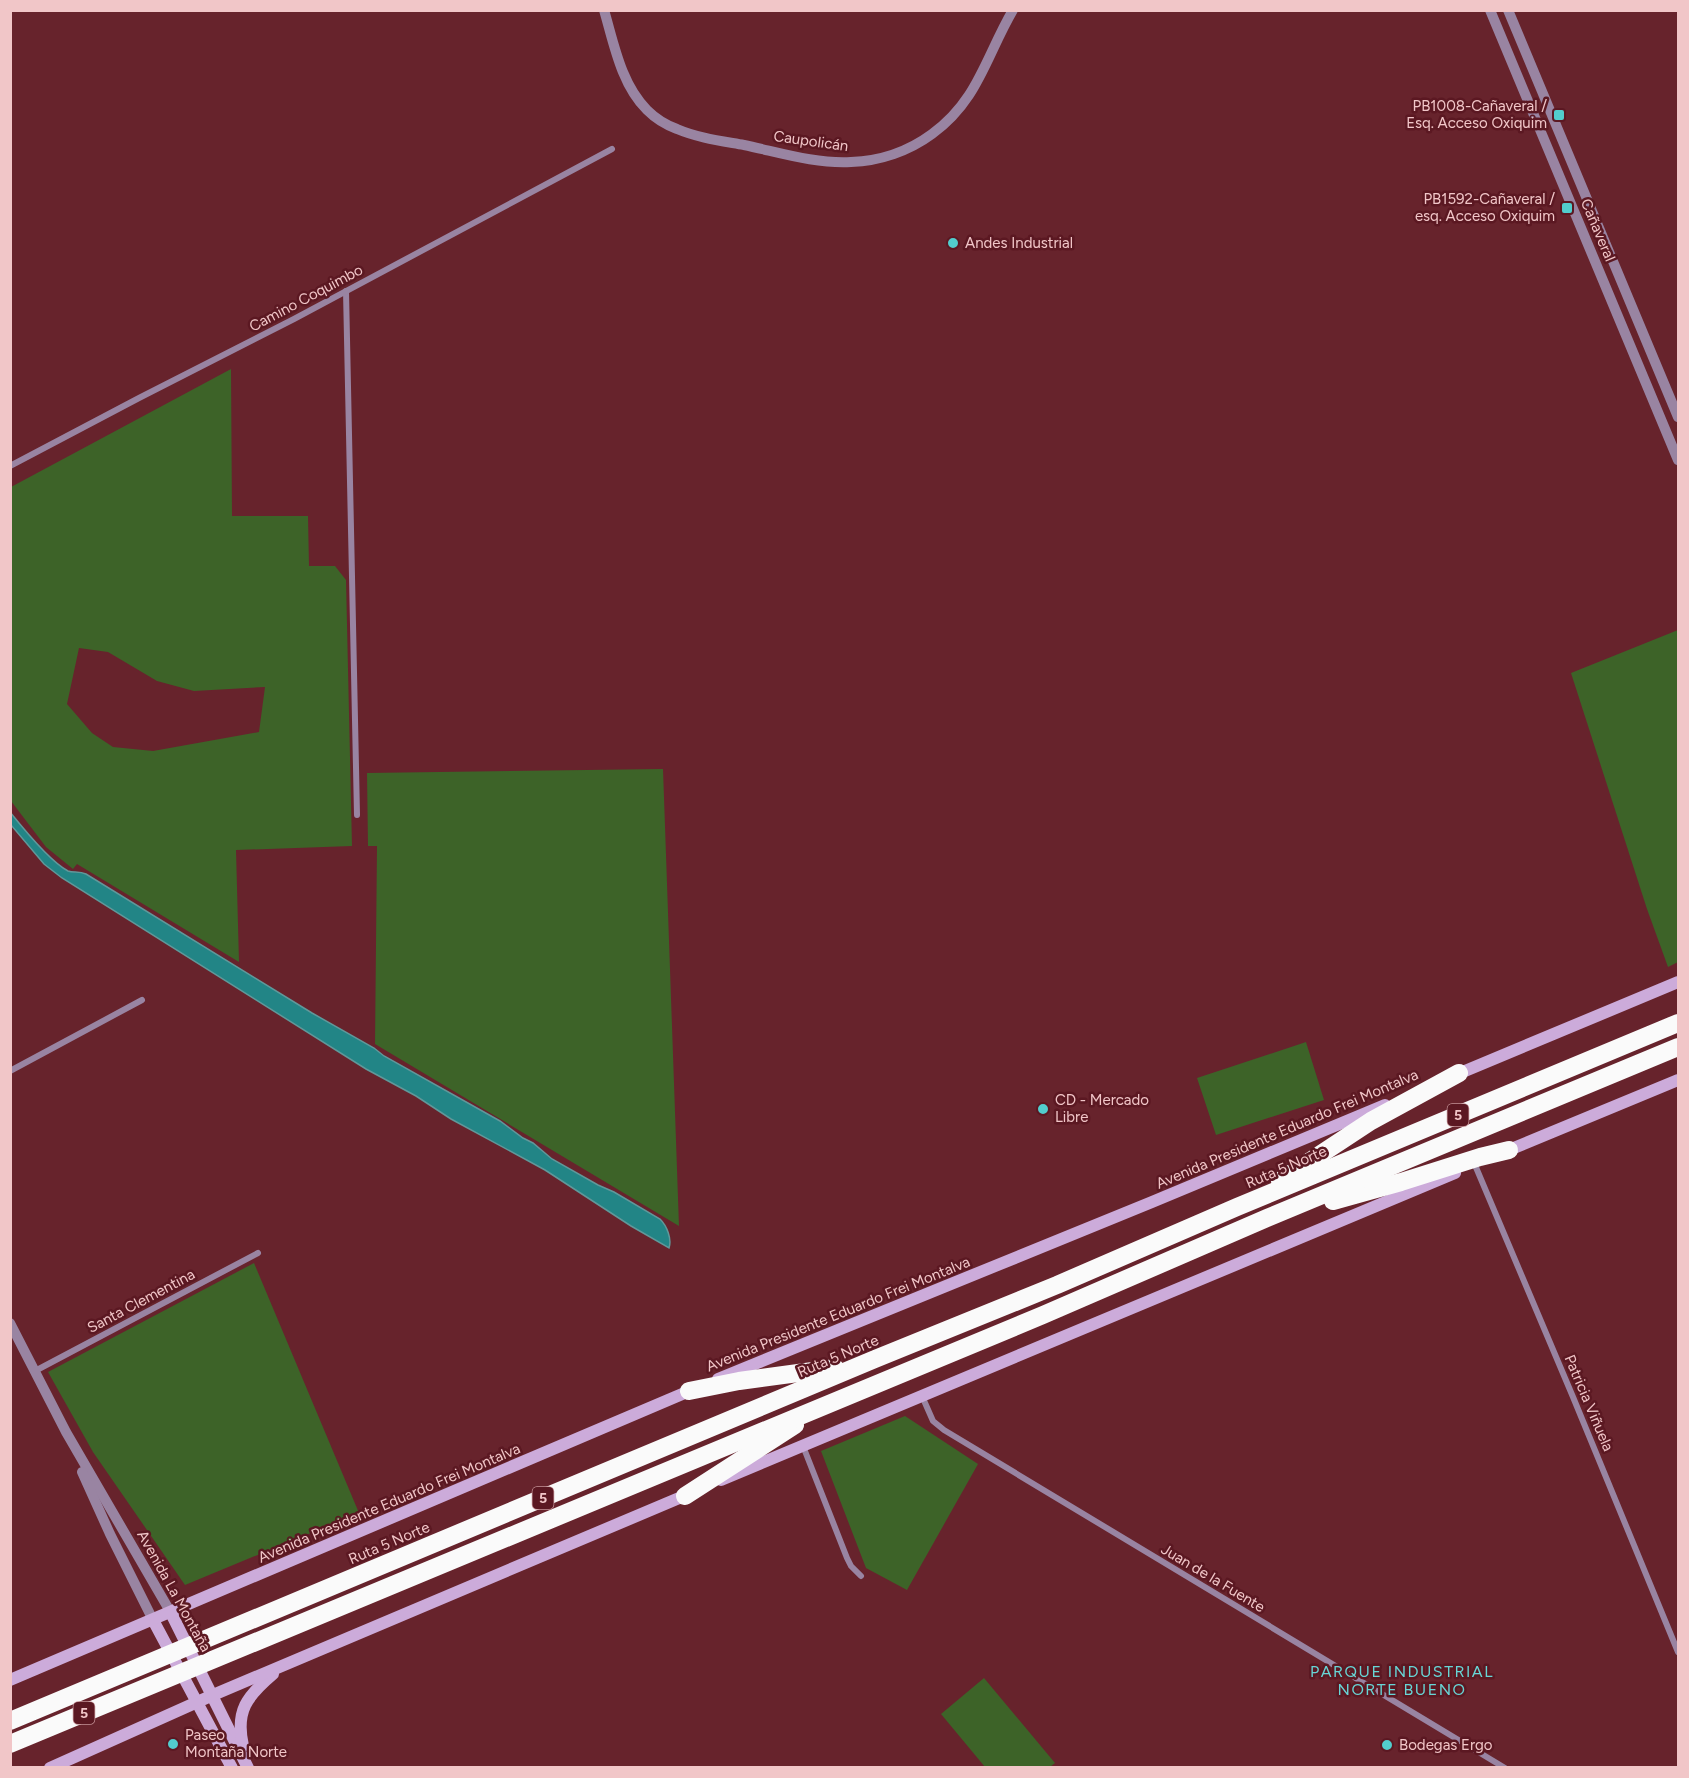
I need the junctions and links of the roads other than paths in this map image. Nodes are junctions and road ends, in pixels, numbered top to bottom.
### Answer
1 (604, 10) edge
2 (1014, 10) edge
3 (1490, 10) edge
4 (1508, 10) edge
5 (612, 149) dead end
6 (346, 291) junction
7 (1678, 417) edge
8 (1678, 460) edge
9 (10, 466) edge
10 (357, 815) dead end
11 (1678, 982) edge
12 (142, 1000) dead end
13 (1678, 1023) edge
14 (1678, 1047) edge
15 (10, 1071) edge
16 (1459, 1073) junction
17 (1678, 1080) edge
18 (1509, 1150) junction
19 (1475, 1165) junction
20 (1237, 1207) junction
21 (1268, 1218) junction
22 (258, 1253) dead end
23 (10, 1323) edge
24 (875, 1359) junction
25 (34, 1371) junction
26 (689, 1391) junction
27 (922, 1396) junction
28 (821, 1406) junction
29 (66, 1432) junction
30 (803, 1446) junction
31 (685, 1496) junction
32 (861, 1576) dead end
33 (171, 1612) junction
34 (153, 1620) junction
35 (1678, 1652) edge
36 (281, 1666) junction
37 (10, 1680) edge
38 (213, 1695) junction
39 (197, 1702) junction
40 (10, 1721) edge
41 (10, 1744) edge
42 (50, 1767) edge
43 (232, 1767) edge
44 (249, 1767) edge
45 (1505, 1767) edge

1 - 2 street, Caupolicán
3 - 8 street, Cañaveral
4 - 7 street, Cañaveral
5 - 6 street, Camino Coquimbo
6 - 9 street, Camino Coquimbo
6 - 10 street
11 - 16 main road, Avenida Presidente Eduardo Frei Montalva
12 - 15 street
13 - 20 highway, Ruta 5 Norte / 5
14 - 21 highway, 5
16 - 20 highway
16 - 26 main road, Avenida Presidente Eduardo Frei Montalva
17 - 18 main road
18 - 19 main road
18 - 21 highway
19 - 27 main road
19 - 35 street, Patricia Viñuela
20 - 24 highway, Ruta 5 Norte / 5
21 - 28 highway, 5
22 - 25 street, Santa Clementina
23 - 25 street, Avenida La Montaña
24 - 26 highway
24 - 40 highway, Ruta 5 Norte / 5
25 - 29 street, Avenida La Montaña
26 - 33 main road, Avenida Presidente Eduardo Frei Montalva
27 - 30 main road
27 - 45 street, Juan de la Fuente
28 - 31 highway
28 - 41 highway, 5
29 - 33 street, Avenida La Montaña
29 - 34 street, Avenida La Montaña
30 - 31 main road
30 - 32 street
31 - 36 main road
33 - 34 main road, Avenida Presidente Eduardo Frei Montalva
33 - 38 main road, Avenida La Montaña
34 - 37 main road, Avenida Presidente Eduardo Frei Montalva
34 - 39 main road, Avenida La Montaña
36 - 38 main road
36 - 44 main road
38 - 39 main road
38 - 44 main road, Avenida La Montaña
39 - 42 main road
39 - 43 main road, Avenida La Montaña

